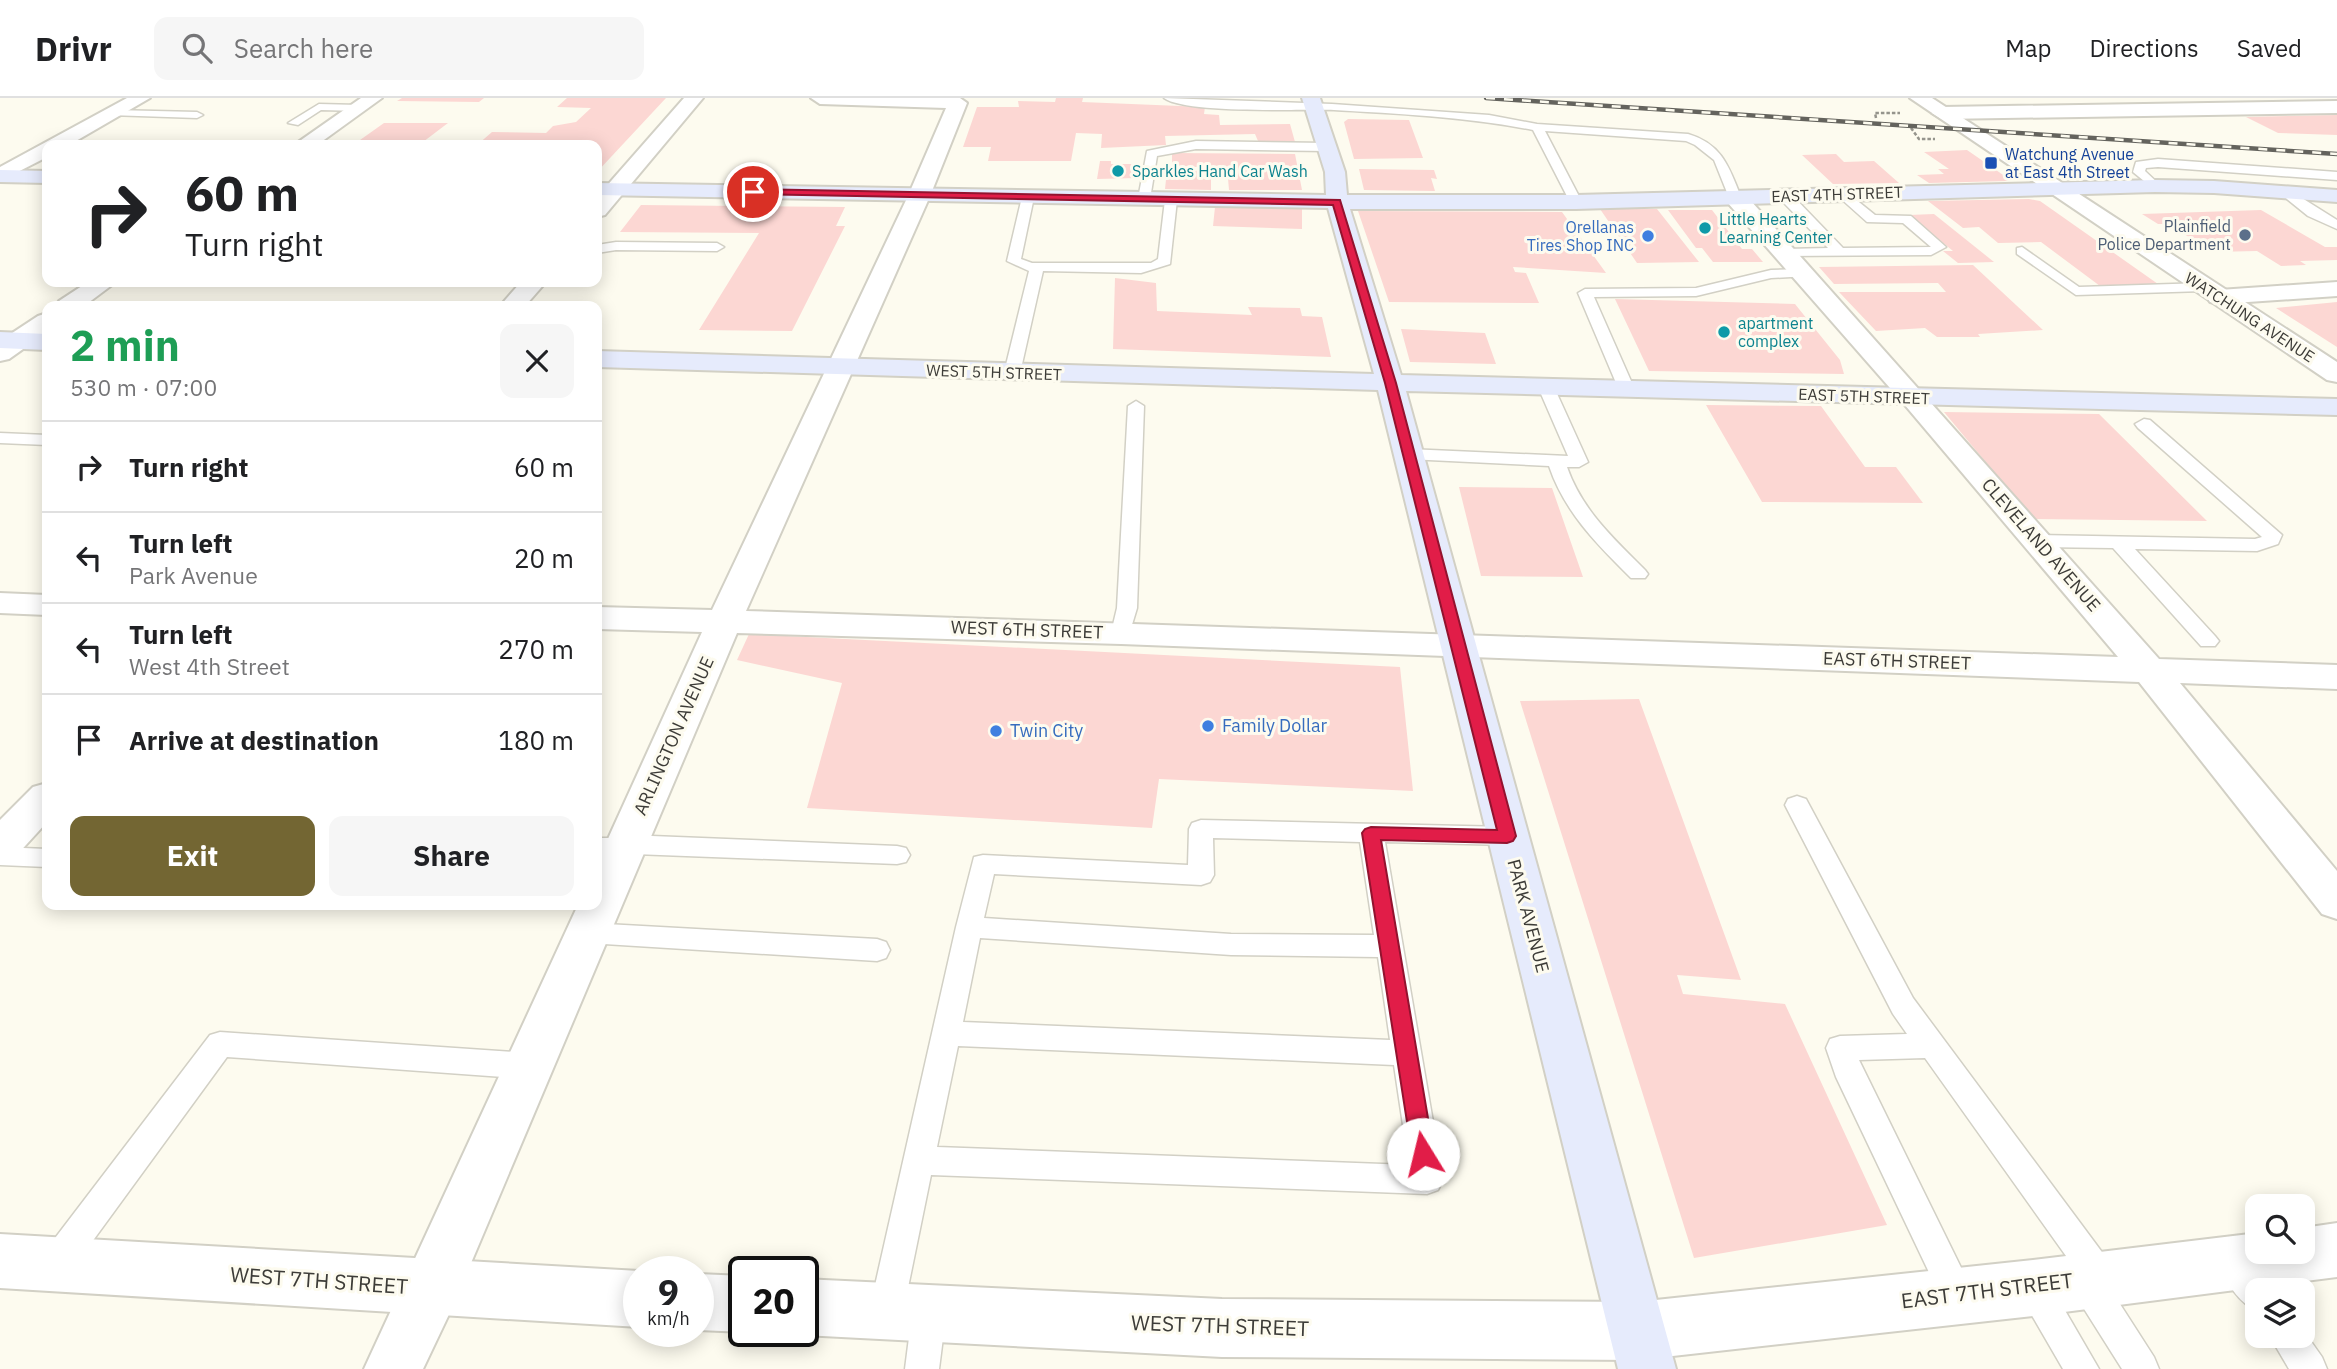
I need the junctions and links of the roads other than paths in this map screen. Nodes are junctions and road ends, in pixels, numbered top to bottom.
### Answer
1 (141, 98) edge
2 (694, 98) edge
3 (820, 98) edge
4 (1169, 98) edge
5 (1919, 98) edge
6 (2213, 98) edge
7 (366, 103) edge
8 (1313, 107) edge
9 (2337, 107) edge
10 (2234, 109) junction
11 (1241, 113) dead end
12 (1942, 113) junction
13 (113, 114) junction
14 (197, 115) dead end
15 (294, 123) dead end
16 (1537, 127) junction
17 (64, 140) edge
18 (311, 140) edge
19 (1326, 147) junction
20 (42, 152) edge
21 (0, 176) edge
22 (2337, 176) edge
23 (42, 177) edge
24 (2155, 186) junction
25 (2053, 188) junction
26 (606, 189) edge
27 (2286, 192) junction
28 (1844, 194) junction
29 (919, 196) junction
30 (2337, 196) edge
31 (1735, 197) junction
32 (1028, 198) junction
33 (1144, 199) junction
34 (1171, 200) junction
35 (1337, 202) junction
36 (1576, 202) junction
37 (1791, 203) junction
38 (2313, 213) junction
39 (2337, 215) edge
40 (2337, 225) edge
41 (717, 247) dead end
42 (602, 248) edge
43 (2022, 251) dead end
44 (1839, 253) junction
45 (1795, 263) junction
46 (1037, 267) junction
47 (96, 287) edge
48 (529, 287) edge
49 (2337, 289) edge
50 (2213, 293) junction
51 (2098, 299) dead end
52 (76, 301) edge
53 (517, 301) edge
54 (42, 324) edge
55 (42, 342) edge
56 (6, 345) edge
57 (602, 359) edge
58 (839, 367) junction
59 (1012, 373) junction
60 (2337, 374) edge
61 (1390, 383) junction
62 (1546, 387) junction
63 (1628, 390) junction
64 (1914, 398) junction
65 (1136, 406) dead end
66 (2337, 407) edge
67 (2144, 424) dead end
68 (0, 438) edge
69 (42, 440) edge
70 (1408, 454) junction
71 (1556, 461) junction
72 (2038, 541) junction
73 (2118, 542) junction
74 (1638, 574) dead end
75 (0, 603) edge
76 (42, 605) edge
77 (602, 618) edge
78 (725, 620) junction
79 (1122, 633) junction
80 (2208, 641) dead end
81 (1457, 645) junction
82 (2150, 671) junction
83 (2337, 677) edge
84 (42, 802) edge
85 (1797, 806) dead end
86 (1371, 833) junction
87 (1507, 836) junction
88 (0, 846) edge
89 (616, 846) edge
90 (897, 855) dead end
91 (0, 856) edge
92 (42, 858) edge
93 (602, 890) edge
94 (2337, 902) edge
95 (595, 910) edge
96 (969, 927) junction
97 (588, 933) junction
98 (1389, 946) junction
99 (877, 950) dead end
100 (947, 1032) junction
101 (1931, 1045) junction
102 (1407, 1053) junction
103 (530, 1066) junction
104 (920, 1160) junction
105 (2337, 1250) edge
106 (0, 1261) edge
107 (56, 1264) junction
108 (2249, 1278) edge
109 (2245, 1279) edge
110 (2073, 1282) junction
111 (432, 1288) junction
112 (1958, 1296) junction
113 (623, 1298) edge
114 (819, 1308) edge
115 (907, 1313) junction
116 (2295, 1348) edge
117 (1642, 1350) edge
118 (393, 1369) edge
119 (922, 1369) edge
120 (2082, 1369) edge
121 (2142, 1369) edge
122 (2310, 1369) edge

1 - 13 street
2 - 26 street
3 - 29 street, ARLINGTON AVENUE
4 - 8 lane
5 - 12 street, WATCHUNG AVENUE
6 - 10 street
7 - 15 lane
7 - 18 street
8 - 11 lane
8 - 16 lane
8 - 19 main road, PARK AVENUE
9 - 10 street
10 - 12 street
12 - 25 street, WATCHUNG AVENUE
13 - 14 lane
13 - 17 street
16 - 31 lane
16 - 36 lane
19 - 33 lane
19 - 35 main road, PARK AVENUE
20 - 21 street
21 - 23 main road
22 - 24 lane
24 - 25 main road, EAST 4TH STREET
24 - 27 main road, EAST 4TH STREET
25 - 28 main road, EAST 4TH STREET
25 - 50 street, WATCHUNG AVENUE
26 - 29 main road, EAST 4TH STREET
27 - 30 main road, EAST 4TH STREET
27 - 38 lane
28 - 37 main road, EAST 4TH STREET
28 - 44 lane
29 - 32 main road, EAST 4TH STREET
29 - 58 street, ARLINGTON AVENUE
31 - 36 main road, EAST 4TH STREET
31 - 37 main road, EAST 4TH STREET
31 - 45 street, CLEVELAND AVENUE
32 - 33 main road, EAST 4TH STREET
32 - 46 lane
33 - 34 main road, EAST 4TH STREET
34 - 35 main road, EAST 4TH STREET
34 - 46 lane
35 - 36 main road, EAST 4TH STREET
35 - 61 main road, PARK AVENUE
37 - 44 lane
38 - 39 lane
38 - 40 lane
41 - 42 lane
43 - 50 lane
44 - 45 lane
45 - 63 lane
45 - 64 street, CLEVELAND AVENUE
46 - 59 lane
47 - 52 street
48 - 53 street
49 - 50 street
50 - 51 lane
50 - 60 street, WATCHUNG AVENUE
54 - 56 street
55 - 56 main road
57 - 58 main road, WEST 5TH STREET
58 - 59 main road, WEST 5TH STREET
58 - 78 street, ARLINGTON AVENUE
59 - 61 main road, WEST 5TH STREET
61 - 62 main road, EAST 5TH STREET
61 - 70 main road, PARK AVENUE
62 - 63 main road, EAST 5TH STREET
62 - 71 lane
63 - 64 main road, EAST 5TH STREET
64 - 66 main road, EAST 5TH STREET
64 - 72 street, CLEVELAND AVENUE
65 - 79 lane
67 - 73 lane
68 - 69 lane
70 - 71 lane
70 - 81 main road, PARK AVENUE
71 - 74 lane
72 - 73 lane
72 - 82 street, CLEVELAND AVENUE
73 - 80 lane
75 - 76 street
77 - 78 street, WEST 6TH STREET
78 - 79 street, WEST 6TH STREET
78 - 89 street, ARLINGTON AVENUE
79 - 81 street, WEST 6TH STREET
81 - 82 street, EAST 6TH STREET
81 - 87 main road, PARK AVENUE
82 - 83 street, EAST 6TH STREET
82 - 94 street, CLEVELAND AVENUE
84 - 88 street
85 - 101 lane
86 - 87 lane
86 - 96 lane
86 - 98 lane
87 - 117 main road, PARK AVENUE
89 - 90 lane
89 - 93 street, ARLINGTON AVENUE
91 - 92 lane
95 - 97 street, ARLINGTON AVENUE
96 - 98 lane
96 - 100 lane
97 - 99 lane
97 - 103 street, ARLINGTON AVENUE
98 - 102 lane
100 - 102 lane
100 - 104 lane
101 - 110 lane
101 - 112 lane
102 - 104 lane
103 - 107 lane
103 - 111 street, ARLINGTON AVENUE
104 - 115 lane
105 - 108 street, EAST 7TH STREET
106 - 107 street, WEST 7TH STREET
107 - 111 street, WEST 7TH STREET
109 - 110 street, EAST 7TH STREET
110 - 112 street, EAST 7TH STREET
110 - 120 lane
110 - 121 lane
111 - 113 street, WEST 7TH STREET
111 - 118 street, ARLINGTON AVENUE
112 - 117 street, EAST 7TH STREET
114 - 115 street, WEST 7TH STREET
115 - 117 street, WEST 7TH STREET
115 - 119 lane
116 - 122 lane

